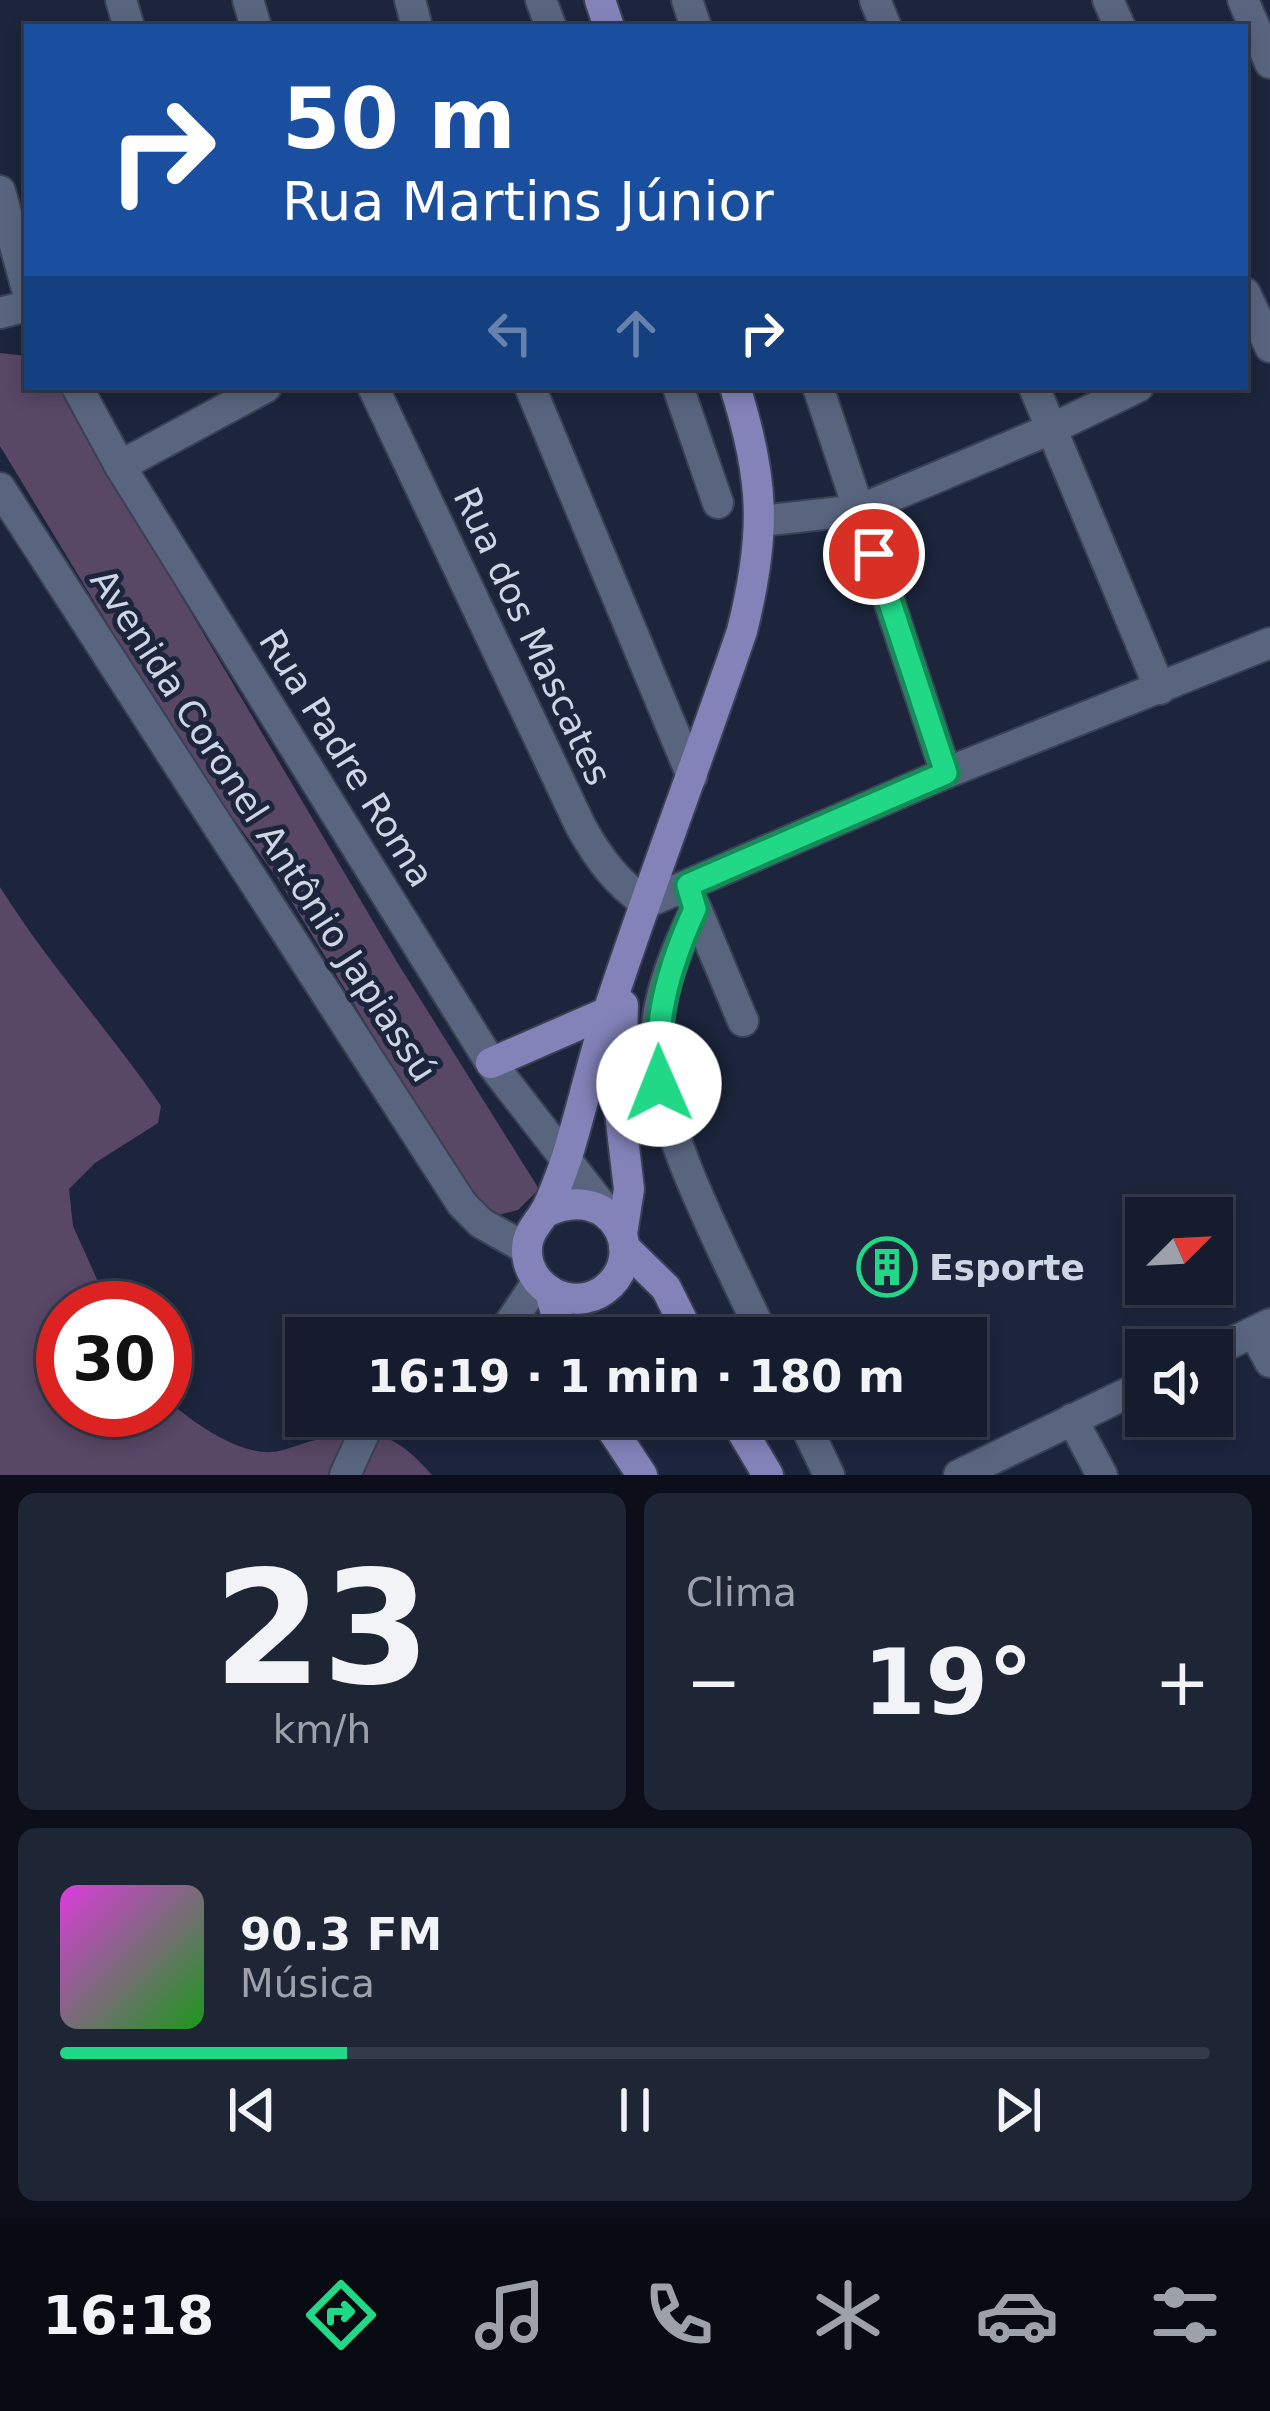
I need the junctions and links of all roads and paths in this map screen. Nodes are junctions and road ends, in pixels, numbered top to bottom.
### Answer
1 (1243, 0) edge
2 (1270, 63) edge
3 (0, 191) edge
4 (24, 278) edge
5 (1248, 300) edge
6 (1261, 333) edge
7 (78, 390) edge
8 (374, 390) edge
9 (531, 390) edge
10 (679, 390) edge
11 (736, 390) edge
12 (819, 390) edge
13 (1035, 390) edge
14 (1132, 390) edge
15 (226, 397) edge
16 (1051, 429) junction
17 (120, 466) junction
18 (0, 488) edge
19 (718, 502) dead end
20 (859, 510) junction
21 (761, 521) junction
22 (1270, 644) edge
23 (1160, 689) junction
24 (946, 773) junction
25 (692, 776) junction
26 (692, 897) junction
27 (646, 903) junction
28 (625, 963) junction
29 (608, 1012) junction
30 (743, 1021) dead end
31 (491, 1063) junction
32 (565, 1162) junction
33 (545, 1212) junction
34 (618, 1232) junction
35 (527, 1250) junction
36 (544, 1287) junction
37 (516, 1317) edge
38 (555, 1317) edge
39 (680, 1317) edge
40 (750, 1317) edge
41 (1262, 1328) edge
42 (1233, 1342) edge
43 (1270, 1362) edge
44 (1125, 1394) edge
45 (1072, 1419) junction
46 (362, 1437) edge
47 (617, 1437) edge
48 (745, 1437) edge
49 (811, 1437) edge
50 (345, 1475) edge
51 (642, 1475) edge
52 (768, 1475) edge
53 (829, 1475) edge
54 (959, 1475) edge
55 (1102, 1475) edge

1 - 2 street
3 - 4 street
5 - 6 street
7 - 17 street, Rua Padre Roma
8 - 27 street, Rua dos Mascates
9 - 25 street
10 - 19 street
11 - 21 main road
12 - 20 street
13 - 16 street
14 - 16 street
15 - 17 street
16 - 20 street
16 - 23 street
17 - 31 street, Rua Padre Roma
18 - 35 street, Avenida Coronel Antônio Japiassú
20 - 21 street
20 - 24 street
21 - 25 main road
22 - 23 street
23 - 24 street
24 - 26 street
25 - 27 main road
26 - 27 street
26 - 30 street
26 - 40 street
27 - 28 main road
28 - 29 main road
28 - 34 main road
29 - 31 main road
29 - 32 main road
31 - 32 street, Rua Padre Roma
32 - 33 main road
32 - 34 street, Rua Padre Roma
33 - 34 main road
33 - 35 main road
34 - 36 main road
34 - 39 main road
35 - 36 main road
36 - 37 street
36 - 38 main road
41 - 42 street
41 - 43 street
44 - 45 street
45 - 54 street
45 - 55 street
46 - 50 street
47 - 51 main road
48 - 52 main road
49 - 53 street

